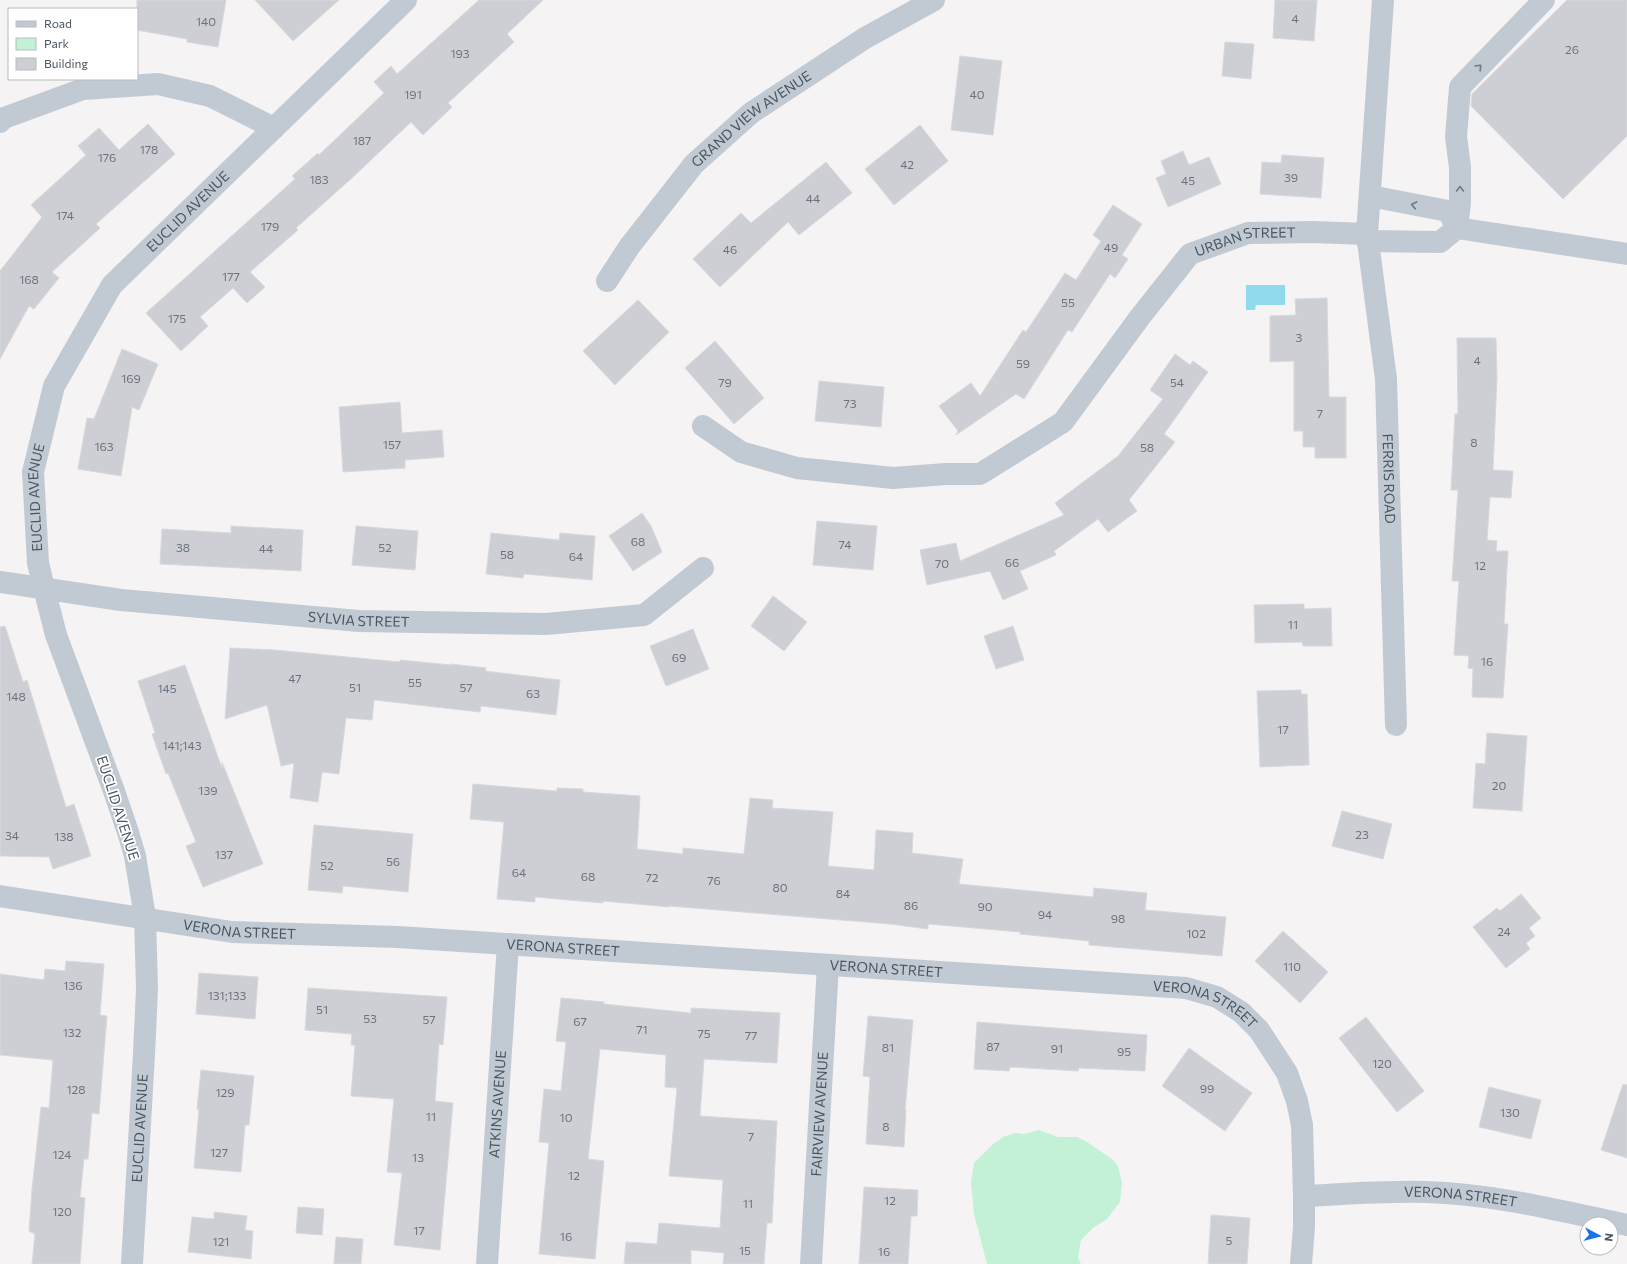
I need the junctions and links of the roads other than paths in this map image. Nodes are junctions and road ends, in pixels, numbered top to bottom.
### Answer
1 (406, 0) edge
2 (934, 0) edge
3 (1384, 0) edge
4 (1544, 0) edge
5 (0, 122) edge
6 (274, 128) junction
7 (1370, 196) junction
8 (1457, 228) junction
9 (1367, 237) junction
10 (1627, 254) edge
11 (607, 281) dead end
12 (703, 426) dead end
13 (703, 568) dead end
14 (0, 582) edge
15 (44, 588) junction
16 (1396, 725) dead end
17 (0, 896) edge
18 (145, 917) junction
19 (508, 944) junction
20 (828, 965) junction
21 (1304, 1196) junction
22 (1627, 1225) edge
23 (132, 1264) edge
24 (487, 1264) edge
25 (811, 1264) edge
26 (1301, 1264) edge

1 - 6 street, EUCLID AVENUE
2 - 11 street, GRAND VIEW AVENUE
3 - 7 street
8 -> 4 street
5 - 6 street
6 - 15 street, EUCLID AVENUE
8 -> 7 street
7 - 9 street
8 - 9 street, URBAN STREET
8 - 10 street
9 - 12 street, URBAN STREET
9 - 16 street, FERRIS ROAD
13 - 15 street, SYLVIA STREET
14 - 15 street, SYLVIA STREET
15 - 18 street, EUCLID AVENUE
17 - 18 street, VERONA STREET
18 - 19 street, VERONA STREET
18 - 23 street, EUCLID AVENUE
19 - 20 street, VERONA STREET
19 - 24 street, ATKINS AVENUE
20 - 21 street, VERONA STREET
20 - 25 street, FAIRVIEW AVENUE
21 - 22 street, VERONA STREET
21 - 26 street

